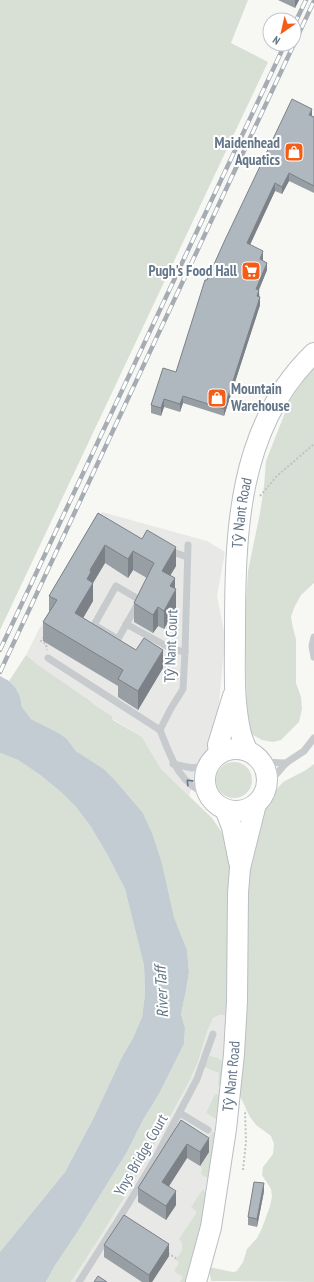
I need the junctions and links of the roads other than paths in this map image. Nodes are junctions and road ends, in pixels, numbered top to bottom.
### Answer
1 (314, 353) edge
2 (188, 545) dead end
3 (159, 546) edge
4 (187, 557) junction
5 (126, 624) junction
6 (314, 637) edge
7 (185, 652) junction
8 (48, 656) road end
9 (314, 657) edge
10 (234, 692) junction
11 (160, 730) junction
12 (314, 738) edge
13 (254, 756) junction
14 (213, 759) junction
15 (286, 763) junction
16 (173, 764) junction
17 (266, 786) junction
18 (208, 795) junction
19 (256, 804) junction
20 (225, 809) junction
21 (240, 868) junction
22 (213, 1034) dead end
23 (180, 1113) junction
24 (208, 1130) dead end
25 (79, 1282) edge
26 (196, 1282) edge

1 - 10 main road, Tŷ Nant Road
2 - 4 lane, Tŷ Nant Court
3 - 4 lane
4 - 7 lane, Tŷ Nant Court
5 - 5 lane
5 - 7 lane
6 - 9 lane
7 - 11 lane, Tŷ Nant Court
8 - 11 lane
10 - 13 main road, Tŷ Nant Road
10 - 14 main road, Tŷ Nant Road
11 - 16 lane
12 - 15 lane
13 - 14 main road
13 - 15 lane
13 - 17 main road, Tŷ Nant Road
14 - 16 lane
14 - 18 main road, Tŷ Nant Road
15 - 17 lane
18 -> 16 lane
17 - 19 main road, Tŷ Nant Road
18 - 20 main road
19 - 20 main road
19 - 21 main road, Tŷ Nant Road
20 - 21 main road, Tŷ Nant Road
21 - 26 main road, Tŷ Nant Road
22 - 23 lane, Ynys Bridge Court
23 - 24 lane
23 - 25 lane, Ynys Bridge Court

